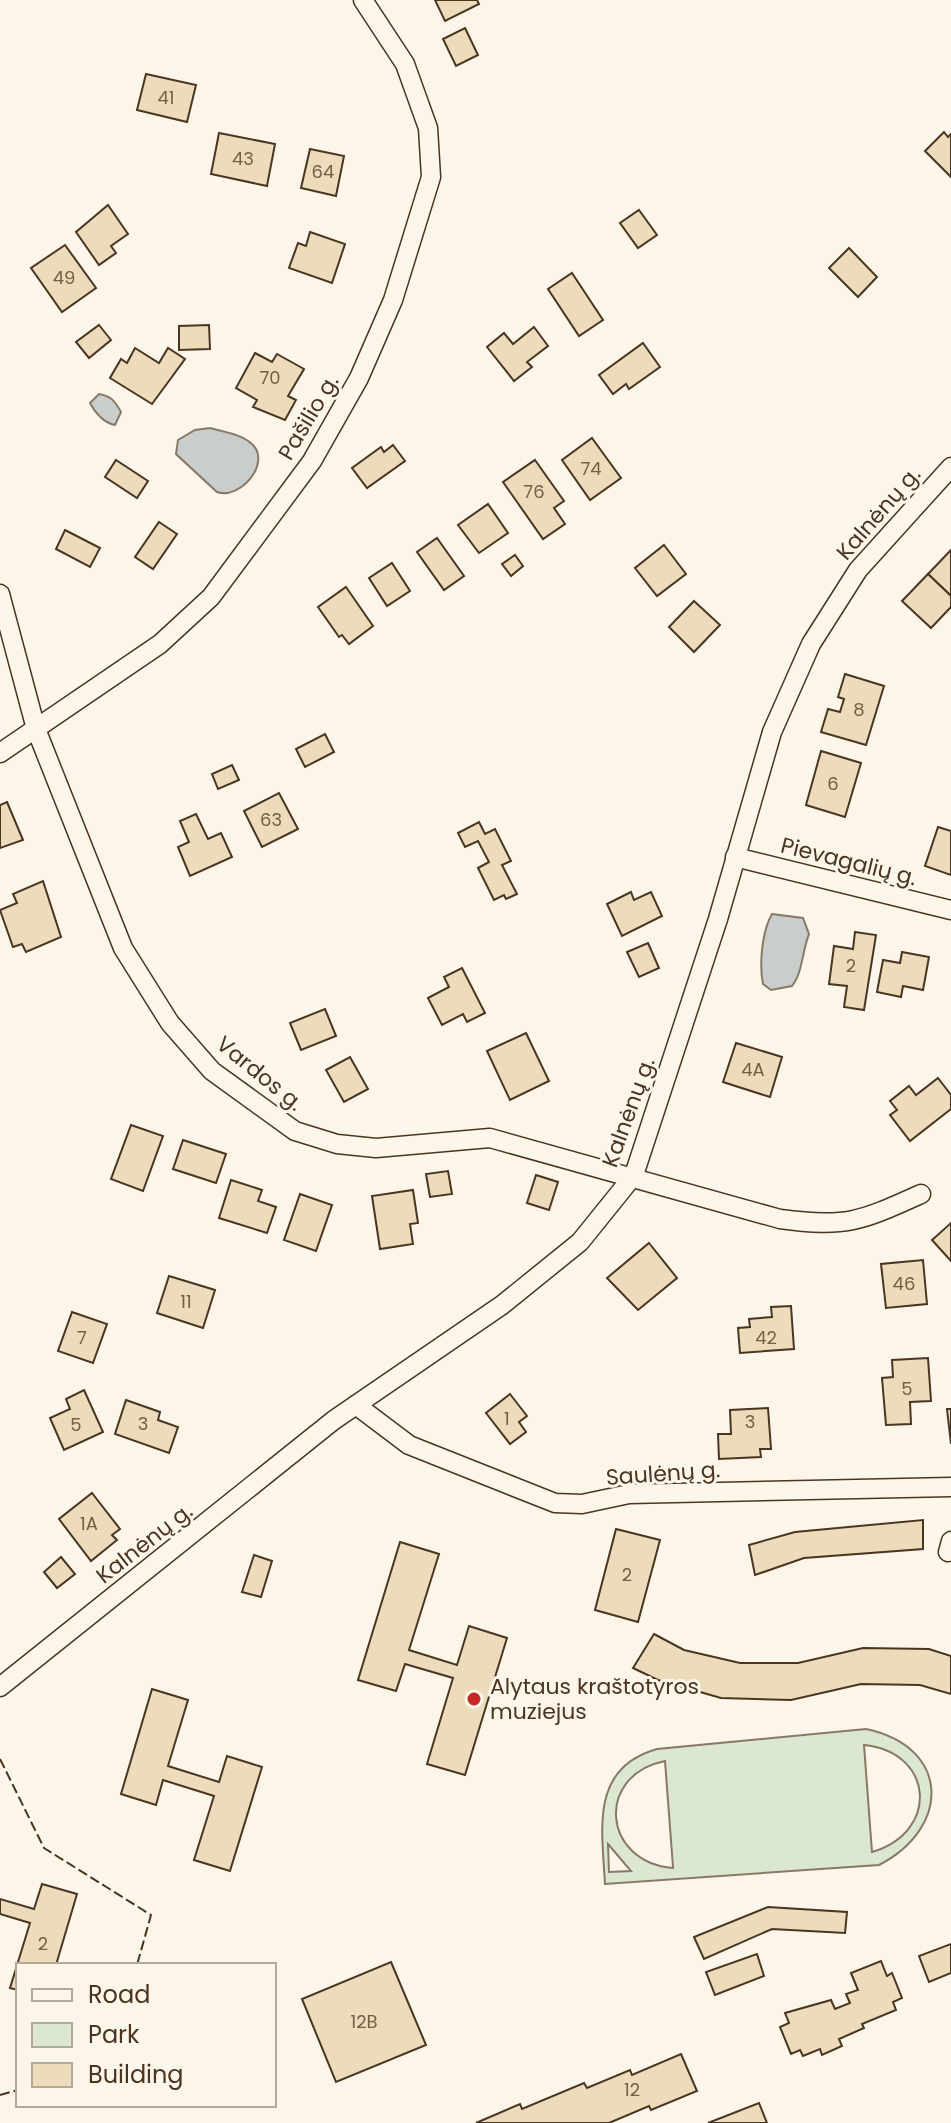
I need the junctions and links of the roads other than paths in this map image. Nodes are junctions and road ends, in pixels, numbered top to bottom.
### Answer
1 (363, 0) edge
2 (951, 467) edge
3 (0, 594) edge
4 (36, 729) junction
5 (0, 753) edge
6 (735, 857) junction
7 (951, 910) edge
8 (634, 1175) junction
9 (921, 1194) dead end
10 (356, 1405) junction
11 (951, 1487) edge
12 (0, 1687) edge

1 - 4 street, Pašilio g.
2 - 6 street, Kalnėnų g.
3 - 4 street, Vardos g.
4 - 5 street, Pašilio g.
4 - 8 street, Vardos g.
6 - 7 street, Pievagalių g.
6 - 8 street, Kalnėnų g.
8 - 9 street, Vardos g.
8 - 10 street, Kalnėnų g.
10 - 11 street, Saulėnų g.
10 - 12 street, Kalnėnų g.

